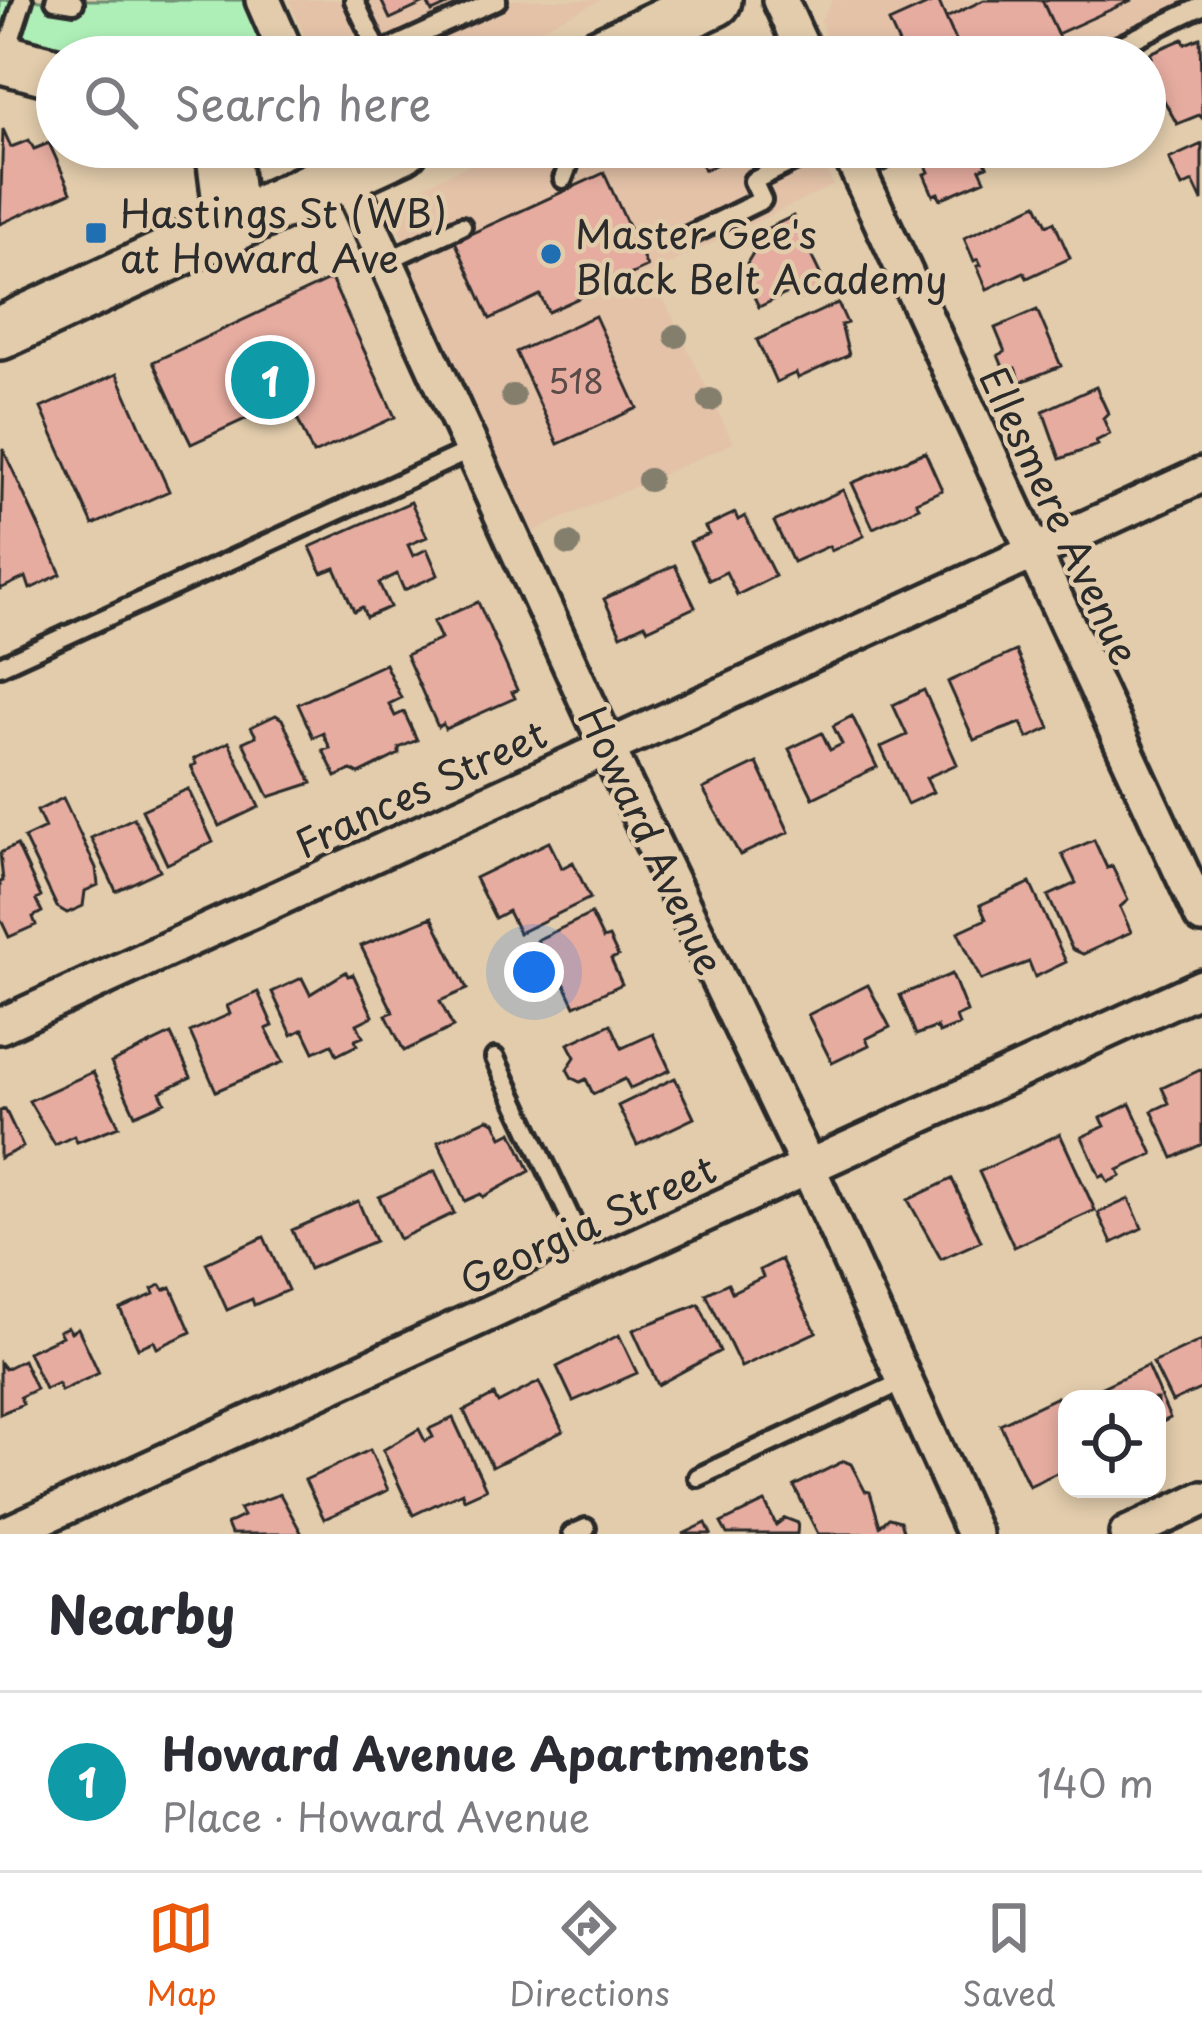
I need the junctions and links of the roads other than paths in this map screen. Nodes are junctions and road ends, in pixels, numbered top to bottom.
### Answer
1 (23, 0) edge
2 (263, 0) edge
3 (354, 0) edge
4 (497, 0) edge
5 (715, 0) edge
6 (780, 0) edge
7 (1202, 7) edge
8 (279, 36) edge
9 (368, 36) edge
10 (417, 36) edge
11 (640, 36) edge
12 (796, 36) edge
13 (1141, 36) edge
14 (2, 58) edge
15 (36, 67) edge
16 (225, 168) edge
17 (326, 168) edge
18 (343, 168) edge
19 (567, 168) edge
20 (780, 168) edge
21 (856, 168) edge
22 (563, 179) dead end
23 (232, 226) junction
24 (462, 226) dead end
25 (684, 238) dead end
26 (386, 261) junction
27 (0, 333) edge
28 (472, 449) junction
29 (1202, 475) edge
30 (1032, 553) junction
31 (0, 666) edge
32 (609, 746) junction
33 (1202, 916) edge
34 (1202, 987) edge
35 (0, 1026) edge
36 (495, 1058) dead end
37 (808, 1168) junction
38 (592, 1266) junction
39 (904, 1381) junction
40 (698, 1477) dead end
41 (1202, 1499) edge
42 (6, 1534) edge
43 (974, 1534) edge
44 (1127, 1534) edge

1 - 14 lane
2 - 8 street
3 - 9 lane
4 - 10 lane
5 - 11 main road
6 - 12 street
7 - 13 lane
14 - 15 street
16 - 23 main road
17 - 23 main road
18 - 26 street, Howard Avenue
19 - 22 lane
20 - 25 lane
21 - 30 street, Ellesmere Avenue
23 - 27 main road
24 - 26 lane
26 - 28 street, Howard Avenue
28 - 31 lane
28 - 32 street, Howard Avenue
29 - 30 street, Frances Street
30 - 32 street, Frances Street
30 - 33 street, Ellesmere Avenue
32 - 35 street, Frances Street
32 - 37 street, Howard Avenue
34 - 37 street, Georgia Street
36 - 38 lane
37 - 38 street, Georgia Street
37 - 39 street, Howard Avenue
38 - 42 street, Georgia Street
39 - 40 lane
39 - 43 street, Howard Avenue
41 - 44 street

